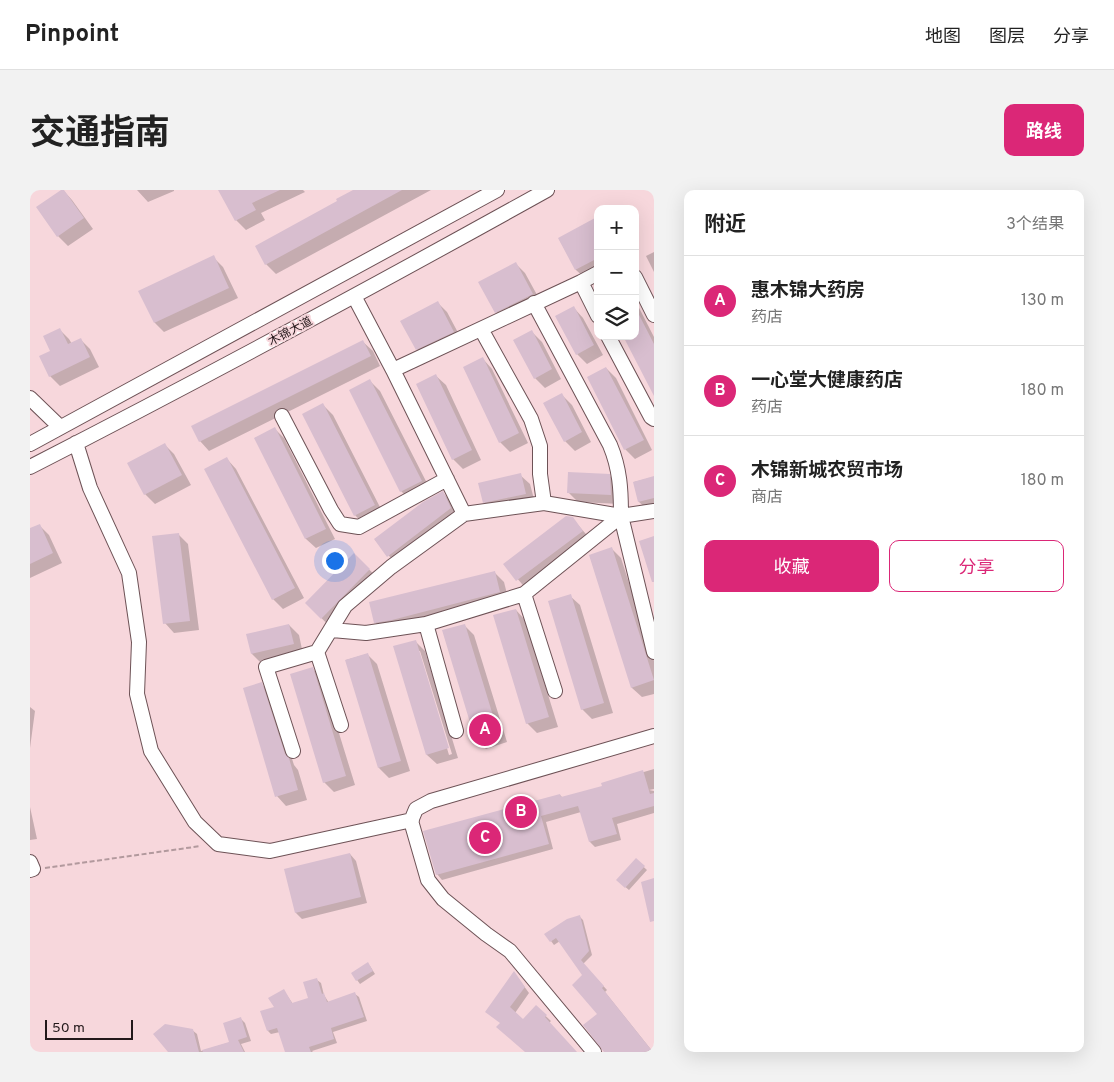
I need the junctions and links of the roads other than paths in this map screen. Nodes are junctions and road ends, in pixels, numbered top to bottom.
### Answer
1 (497, 190) edge
2 (547, 190) edge
3 (594, 275) edge
4 (581, 282) junction
5 (639, 285) edge
6 (354, 296) junction
7 (534, 303) junction
8 (594, 308) edge
9 (654, 315) edge
10 (481, 328) junction
11 (610, 340) edge
12 (393, 370) junction
13 (30, 398) edge
14 (282, 416) dead end
15 (654, 419) edge
16 (60, 427) junction
17 (76, 443) junction
18 (30, 444) edge
19 (30, 467) edge
20 (447, 479) junction
21 (544, 503) junction
22 (654, 511) edge
23 (464, 514) junction
24 (621, 516) junction
25 (524, 594) junction
26 (426, 624) junction
27 (332, 630) junction
28 (317, 652) junction
29 (654, 652) edge
30 (555, 691) dead end
31 (341, 724) dead end
32 (456, 731) dead end
33 (654, 736) edge
34 (293, 751) dead end
35 (414, 814) junction
36 (594, 1052) edge

1 - 16 street, 木锦大道
2 - 6 street, 木锦大道
3 - 4 street
4 - 7 street
4 - 8 street
5 - 9 street
6 - 12 street
6 - 17 street, 木锦大道
7 - 10 street
7 - 24 street
10 - 12 street
10 - 21 street
11 - 15 street
12 - 20 street
13 - 16 street
14 - 20 street
16 - 18 street, 木锦大道
17 - 19 street, 木锦大道
17 - 35 street
20 - 23 street
21 - 23 street
21 - 24 street
22 - 24 street
23 - 27 street
24 - 25 street
24 - 29 street
25 - 26 street
25 - 30 street
26 - 27 street
26 - 32 street
27 - 28 street
28 - 31 street
28 - 34 street
33 - 35 street
35 - 36 street

